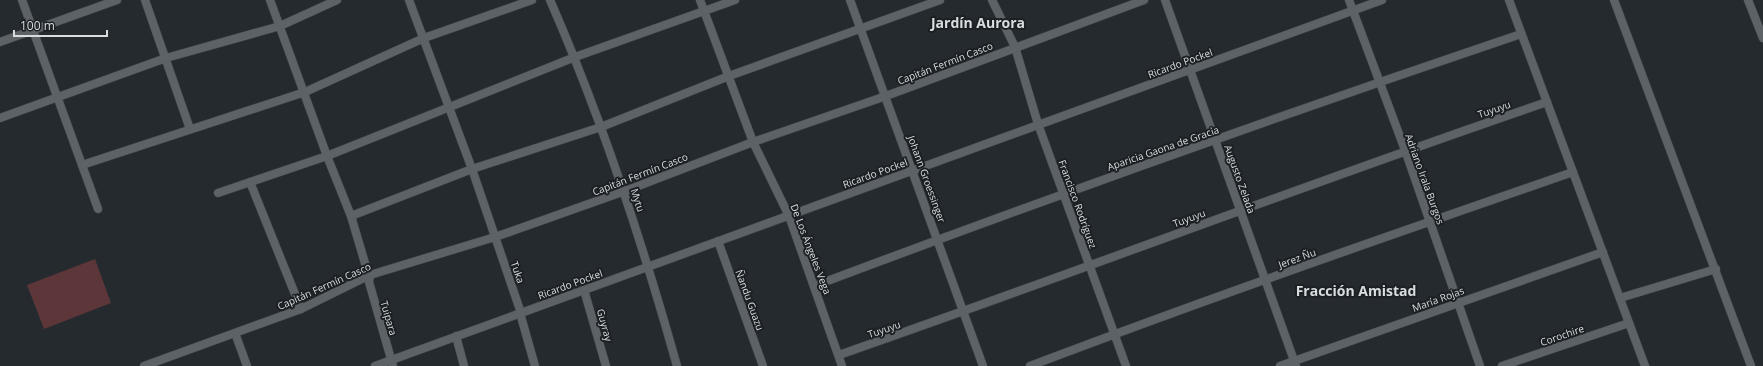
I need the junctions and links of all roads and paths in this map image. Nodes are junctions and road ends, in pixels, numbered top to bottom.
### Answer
1 (22, 0) edge
2 (117, 0) edge
3 (145, 0) edge
4 (270, 0) edge
5 (337, 0) edge
6 (408, 0) edge
7 (532, 0) edge
8 (550, 0) edge
9 (700, 0) edge
10 (735, 0) edge
11 (850, 0) edge
12 (940, 0) edge
13 (992, 0) edge
14 (1144, 0) edge
15 (1165, 0) edge
16 (1349, 0) edge
17 (1382, 0) edge
18 (1509, 0) edge
19 (1614, 0) edge
20 (1748, 0) edge
21 (704, 11) junction
22 (1352, 11) junction
23 (280, 26) junction
24 (33, 30) junction
25 (861, 30) junction
26 (1521, 34) junction
27 (424, 38) junction
28 (1763, 38) edge
29 (0, 42) edge
30 (1016, 47) junction
31 (575, 57) junction
32 (166, 58) junction
33 (1190, 70) junction
34 (729, 76) junction
35 (1379, 82) junction
36 (305, 92) junction
37 (886, 96) junction
38 (57, 98) junction
39 (1547, 102) junction
40 (448, 108) junction
41 (0, 118) edge
42 (1038, 124) junction
43 (601, 126) junction
44 (190, 129) junction
45 (1215, 140) junction
46 (753, 142) junction
47 (1405, 150) junction
48 (327, 156) junction
49 (82, 165) junction
50 (472, 169) junction
51 (913, 169) junction
52 (1573, 172) junction
53 (250, 182) junction
54 (625, 191) junction
55 (1064, 193) junction
56 (218, 194) dead end
57 (98, 209) dead end
58 (1241, 210) junction
59 (351, 216) junction
60 (789, 216) junction
61 (1430, 222) junction
62 (495, 237) junction
63 (938, 239) junction
64 (718, 241) junction
65 (1603, 252) junction
66 (1089, 264) junction
67 (649, 266) junction
68 (1716, 269) junction
69 (370, 275) junction
70 (1265, 281) junction
71 (814, 286) junction
72 (584, 290) junction
73 (1620, 298) junction
74 (1458, 303) junction
75 (301, 309) junction
76 (964, 312) junction
77 (520, 313) junction
78 (1629, 323) junction
79 (235, 333) junction
80 (1114, 334) junction
81 (456, 336) junction
82 (838, 355) junction
83 (392, 363) edge
84 (1295, 364) edge
85 (144, 366) edge
86 (247, 366) edge
87 (375, 366) edge
88 (464, 366) edge
89 (535, 366) edge
90 (606, 366) edge
91 (677, 366) edge
92 (763, 366) edge
93 (842, 366) edge
94 (983, 366) edge
95 (1030, 366) edge
96 (1126, 366) edge
97 (1280, 366) edge
98 (1480, 366) edge
99 (1502, 366) edge
100 (1645, 366) edge
101 (1751, 366) edge

1 - 24 street
2 - 24 street
3 - 32 street
4 - 23 street, Tuipara
5 - 23 street
6 - 27 street, Tuka
7 - 27 street
8 - 31 street, Mytu
9 - 21 street, De Los Ángeles Vega
10 - 21 street
11 - 25 street, Johann Groessinger
12 - 25 street
13 - 30 street, Francisco Rodríguez
14 - 30 street, Capitán Fermín Casco
15 - 33 street, Augusto Zelada
16 - 22 street, Adriano Irala Burgos
17 - 22 street, Ricardo Pockel
18 - 26 street
19 - 68 street
20 - 28 street
21 - 31 street
21 - 34 street, De Los Ángeles Vega
22 - 33 street, Ricardo Pockel
22 - 35 street, Adriano Irala Burgos
23 - 32 street
23 - 36 street, Tuipara
24 - 29 street
24 - 38 street
25 - 34 street
25 - 37 street, Johann Groessinger
26 - 35 street, Aparicia Gaona de Gracia
26 - 39 street
27 - 36 street
27 - 40 street, Tuka
30 - 37 street, Capitán Fermín Casco
30 - 42 street, Francisco Rodríguez
31 - 40 street
31 - 43 street, Mytu
32 - 38 street
32 - 44 street
33 - 42 street, Ricardo Pockel
33 - 45 street, Augusto Zelada
34 - 43 street
34 - 46 street, De Los Ángeles Vega
35 - 45 street, Aparicia Gaona de Gracia
35 - 47 street, Adriano Irala Burgos
36 - 44 street
36 - 48 street, Tuipara
37 - 46 street, Capitán Fermín Casco
37 - 51 street, Johann Groessinger
38 - 41 street
38 - 49 street
39 - 47 street, Tuyuyu
39 - 52 street
40 - 48 street
40 - 50 street, Tuka
42 - 51 street, Ricardo Pockel
42 - 55 street, Francisco Rodríguez
43 - 50 street
43 - 54 street, Mytu
44 - 49 street
45 - 55 street, Aparicia Gaona de Gracia
45 - 58 street, Augusto Zelada
46 - 54 street, Capitán Fermín Casco
46 - 60 street, De Los Ángeles Vega
47 - 58 street, Tuyuyu
47 - 61 street, Adriano Irala Burgos
48 - 53 street
48 - 59 street, Tuipara
49 - 57 street
50 - 59 street
50 - 62 street, Tuka
51 - 60 street, Ricardo Pockel
51 - 63 street, Johann Groessinger
52 - 61 street, Jerez Ñu
52 - 65 street
53 - 56 street
53 - 75 street
54 - 62 street, Capitán Fermín Casco
54 - 67 street, Mytu
55 - 63 street, Aparicia Gaona de Gracia
55 - 66 street, Francisco Rodríguez
58 - 66 street, Tuyuyu
58 - 70 street, Augusto Zelada
59 - 69 street, Tuipara
60 - 64 street, Ricardo Pockel
60 - 71 street, De Los Ángeles Vega
61 - 70 street, Jerez Ñu
61 - 74 street, Adriano Irala Burgos
62 - 69 street, Capitán Fermín Casco
62 - 77 street, Tuka
63 - 71 street, Aparicia Gaona de Gracia
63 - 76 street, Johann Groessinger
64 - 67 street, Ricardo Pockel
64 - 92 street, Ñandu Guazu
65 - 73 street
65 - 74 street, María Rojas
66 - 76 street, Tuyuyu
66 - 80 street, Francisco Rodríguez
67 - 72 street, Ricardo Pockel
67 - 91 street, Mytu
68 - 73 street
68 - 101 street
69 - 75 street, Capitán Fermín Casco
69 - 83 street, Tuipara
70 - 80 street, Jerez Ñu
70 - 84 street, Augusto Zelada
71 - 82 street, De Los Ángeles Vega
72 - 77 street, Ricardo Pockel
72 - 90 street, Guyray
73 - 78 street
74 - 84 street, María Rojas
74 - 98 street, Adriano Irala Burgos
75 - 79 street, Capitán Fermín Casco
76 - 82 street, Tuyuyu
76 - 94 street, Johann Groessinger
77 - 81 street, Ricardo Pockel
77 - 89 street, Tuka
78 - 99 street, Corochire
78 - 100 street
79 - 85 street, Capitán Fermín Casco
79 - 86 street
80 - 95 street, Jerez Ñu
80 - 96 street, Francisco Rodríguez
81 - 83 street, Ricardo Pockel
81 - 88 street
82 - 93 street, De Los Ángeles Vega
83 - 87 street, Ricardo Pockel
84 - 97 street, María Rojas

